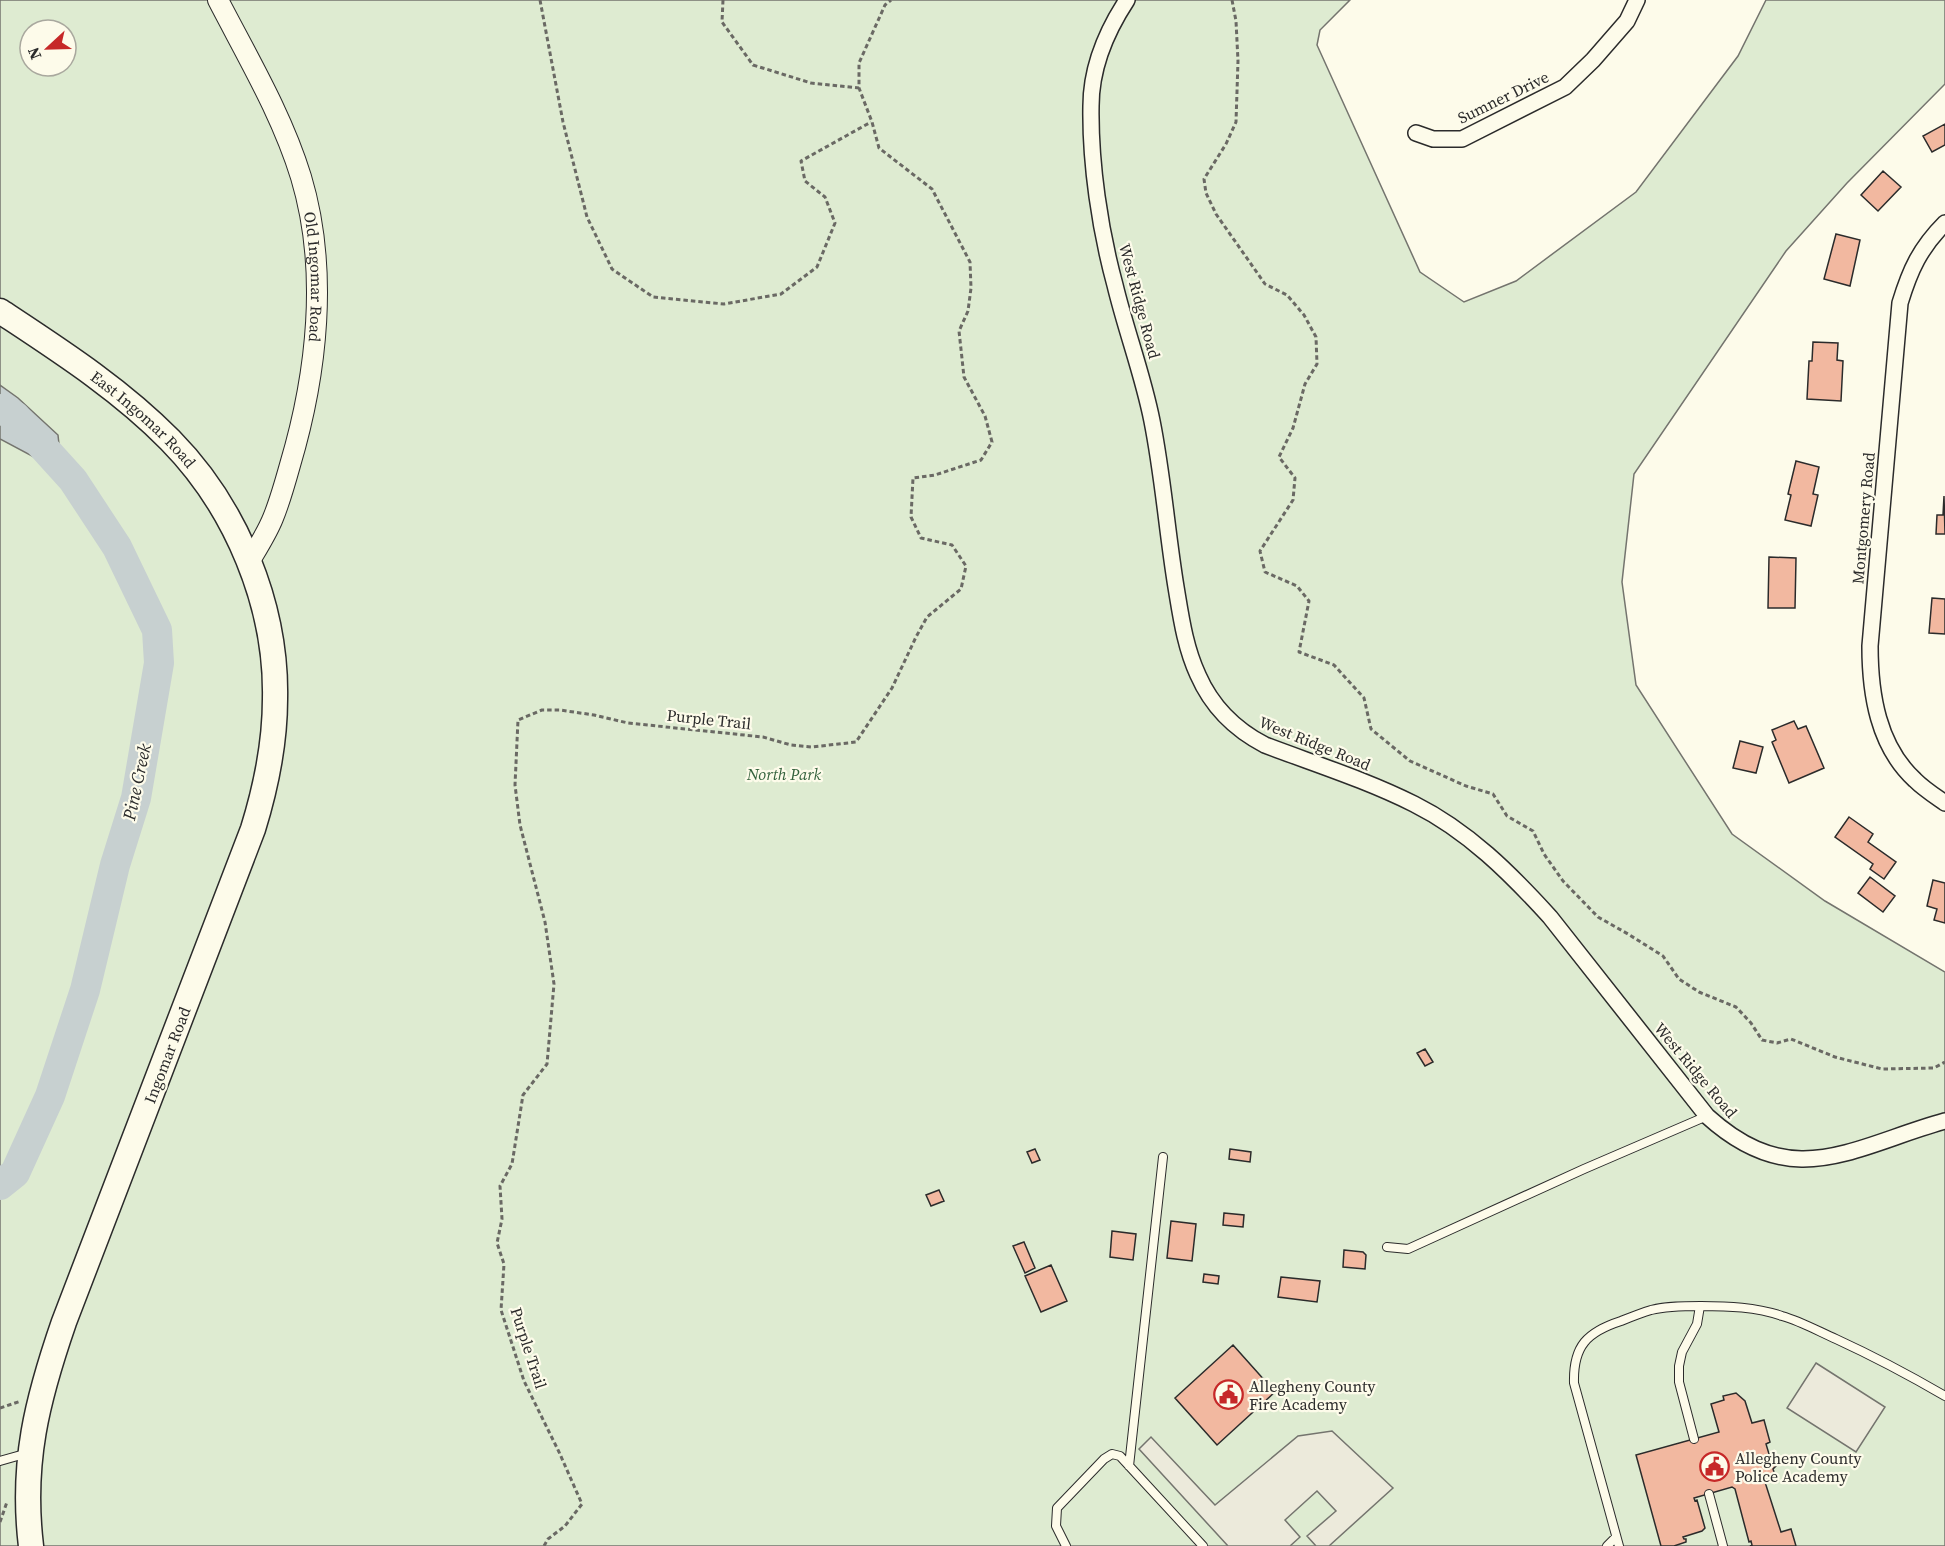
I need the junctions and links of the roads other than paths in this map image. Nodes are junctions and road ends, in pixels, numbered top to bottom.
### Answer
1 (218, 0) edge
2 (1127, 0) edge
3 (1637, 0) edge
4 (1416, 133) dead end
5 (1945, 223) edge
6 (0, 311) edge
7 (249, 562) junction
8 (1945, 803) edge
9 (1707, 1116) junction
10 (1945, 1121) edge
11 (1163, 1157) dead end
12 (1388, 1247) dead end
13 (1700, 1306) junction
14 (1945, 1396) edge
15 (1694, 1439) dead end
16 (29, 1452) junction
17 (0, 1461) edge
18 (1129, 1466) junction
19 (1709, 1494) dead end
20 (1616, 1537) junction
21 (31, 1546) edge
22 (1066, 1546) edge
23 (1203, 1546) edge
24 (1607, 1546) edge
25 (1619, 1546) edge
26 (1723, 1546) edge

1 - 7 street, Old Ingomar Road
2 - 9 street, West Ridge Road
3 - 4 street, Sumner Drive
5 - 8 street, Montgomery Road
6 - 7 main road, East Ingomar Road
7 - 16 main road, Ingomar Road
9 - 10 street, West Ridge Road
9 - 12 lane
11 - 18 lane
13 - 14 lane
13 - 15 lane
13 - 20 lane
16 - 17 lane
16 - 21 main road, Ingomar Road
18 - 22 lane
18 - 23 lane
19 - 26 lane
20 - 24 lane
20 - 25 lane

